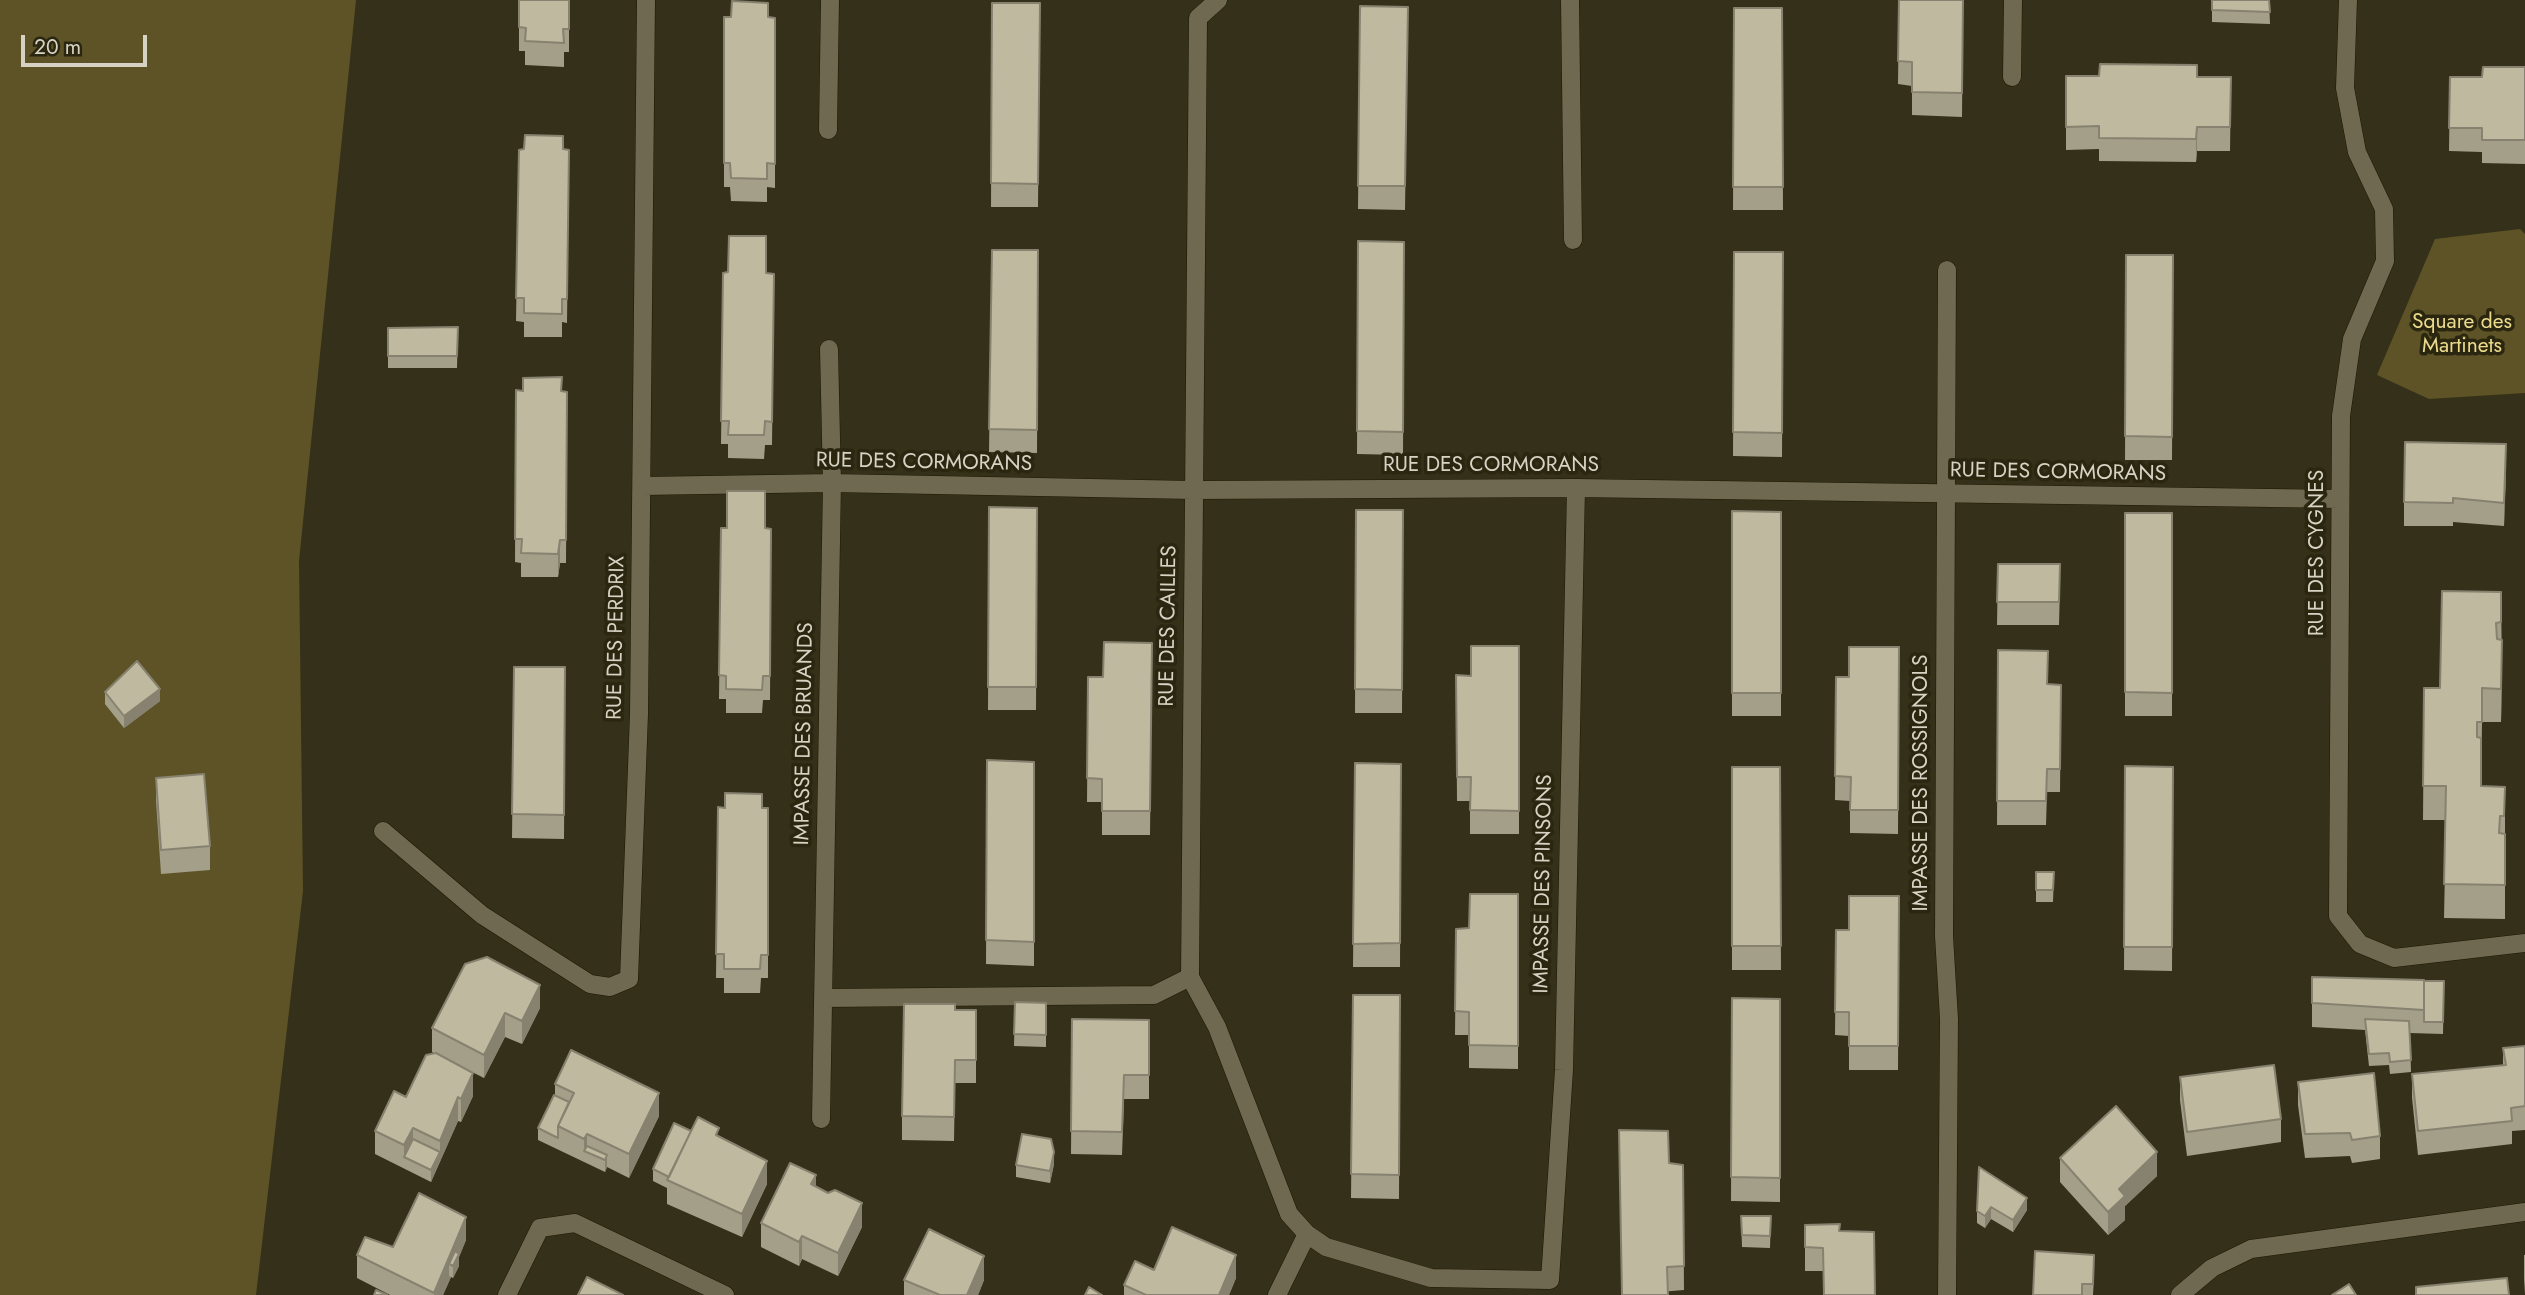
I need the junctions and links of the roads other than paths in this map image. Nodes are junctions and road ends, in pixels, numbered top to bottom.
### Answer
1 (646, 0) edge
2 (830, 0) edge
3 (1218, 0) edge
4 (1570, 0) edge
5 (2013, 0) edge
6 (2348, 0) edge
7 (2012, 78) dead end
8 (828, 130) dead end
9 (1573, 240) dead end
10 (1947, 270) dead end
11 (829, 349) dead end
12 (832, 483) junction
13 (642, 486) junction
14 (1576, 488) junction
15 (1193, 490) junction
16 (1947, 495) junction
17 (2340, 499) junction
18 (383, 831) dead end
19 (2525, 943) edge
20 (1190, 977) junction
21 (824, 998) junction
22 (821, 1119) dead end
23 (2525, 1212) edge
24 (1307, 1234) junction
25 (1550, 1280) joint
26 (507, 1295) edge
27 (724, 1295) edge
28 (1277, 1295) edge
29 (1947, 1295) edge
30 (2180, 1295) edge

1 - 13 street, RUE DES PERDRIX
2 - 8 street
3 - 15 street, RUE DES CAILLES
4 - 9 street
5 - 7 street
6 - 17 street, RUE DES CYGNES
10 - 16 street, IMPASSE DES ROSSIGNOLS
11 - 12 street, IMPASSE DES BRUANDS
12 - 13 street, RUE DES CORMORANS
12 - 15 street, RUE DES CORMORANS
12 - 21 street, IMPASSE DES BRUANDS
13 - 18 street, RUE DES PERDRIX
14 - 15 street, RUE DES CORMORANS
14 - 16 street, RUE DES CORMORANS
14 - 25 street, IMPASSE DES PINSONS
15 - 20 street, RUE DES CAILLES
16 - 17 street, RUE DES CORMORANS
16 - 29 street, IMPASSE DES ROSSIGNOLS
17 - 19 street, RUE DES CYGNES
20 - 21 street
20 - 24 street, RUE DES CAILLES
21 - 22 street, IMPASSE DES BRUANDS
23 - 30 street
24 - 25 street, RUE DES CAILLES
24 - 28 street
26 - 27 street

